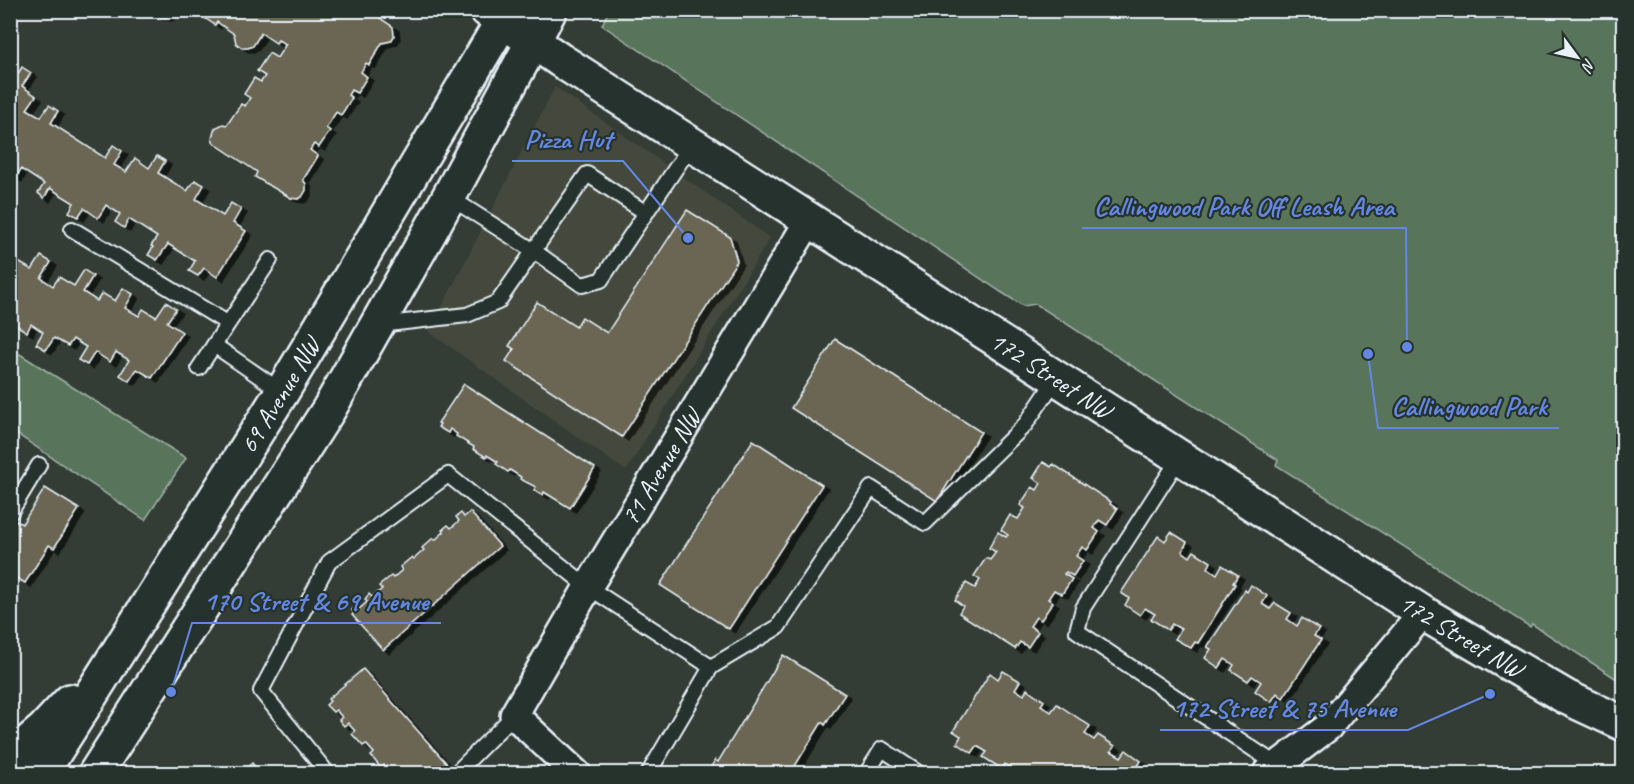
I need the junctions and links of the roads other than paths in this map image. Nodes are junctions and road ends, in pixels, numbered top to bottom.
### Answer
1 (550, 10) edge
2 (500, 14) edge
3 (535, 41) junction
4 (692, 144) junction
5 (449, 197) junction
6 (646, 213) junction
7 (810, 219) junction
8 (72, 229) dead end
9 (534, 251) junction
10 (270, 261) dead end
11 (227, 323) junction
12 (376, 326) junction
13 (214, 345) junction
14 (199, 368) dead end
15 (1057, 378) junction
16 (282, 392) junction
17 (1180, 457) junction
18 (39, 465) dead end
19 (10, 513) edge
20 (588, 586) junction
21 (1423, 613) junction
22 (121, 647) junction
23 (711, 667) junction
24 (514, 715) junction
25 (1623, 724) edge
26 (10, 758) edge
27 (102, 768) edge
28 (1272, 769) edge
29 (41, 774) edge
30 (328, 774) edge
31 (454, 774) edge
32 (577, 774) edge
33 (648, 774) edge
34 (866, 774) edge
35 (920, 774) edge

1 - 3 main road, 69 Avenue NW
2 - 3 main road, 172 Street NW
2 - 16 main road, 69 Avenue NW
3 - 4 main road, 172 Street NW
3 - 5 main road, 69 Avenue NW
4 - 6 lane
4 - 7 main road, 172 Street NW
5 - 9 lane
5 - 12 main road, 69 Avenue NW
6 - 9 lane
6 - 9 lane
7 - 15 main road, 172 Street NW
7 - 20 street, 71 Avenue NW
8 - 11 lane
9 - 12 lane
10 - 11 lane
11 - 13 lane
12 - 27 main road, 69 Avenue NW
13 - 14 lane
13 - 16 lane
15 - 17 main road, 172 Street NW
15 - 23 lane
16 - 22 main road, 69 Avenue NW
17 - 21 main road, 172 Street NW
17 - 28 lane
18 - 19 lane
20 - 23 lane
20 - 24 street, 71 Avenue NW
20 - 30 lane
21 - 25 main road, 172 Street NW
21 - 28 street
22 - 26 main road
22 - 29 main road, 69 Avenue NW
23 - 33 lane
24 - 31 lane
24 - 32 street
34 - 35 lane

